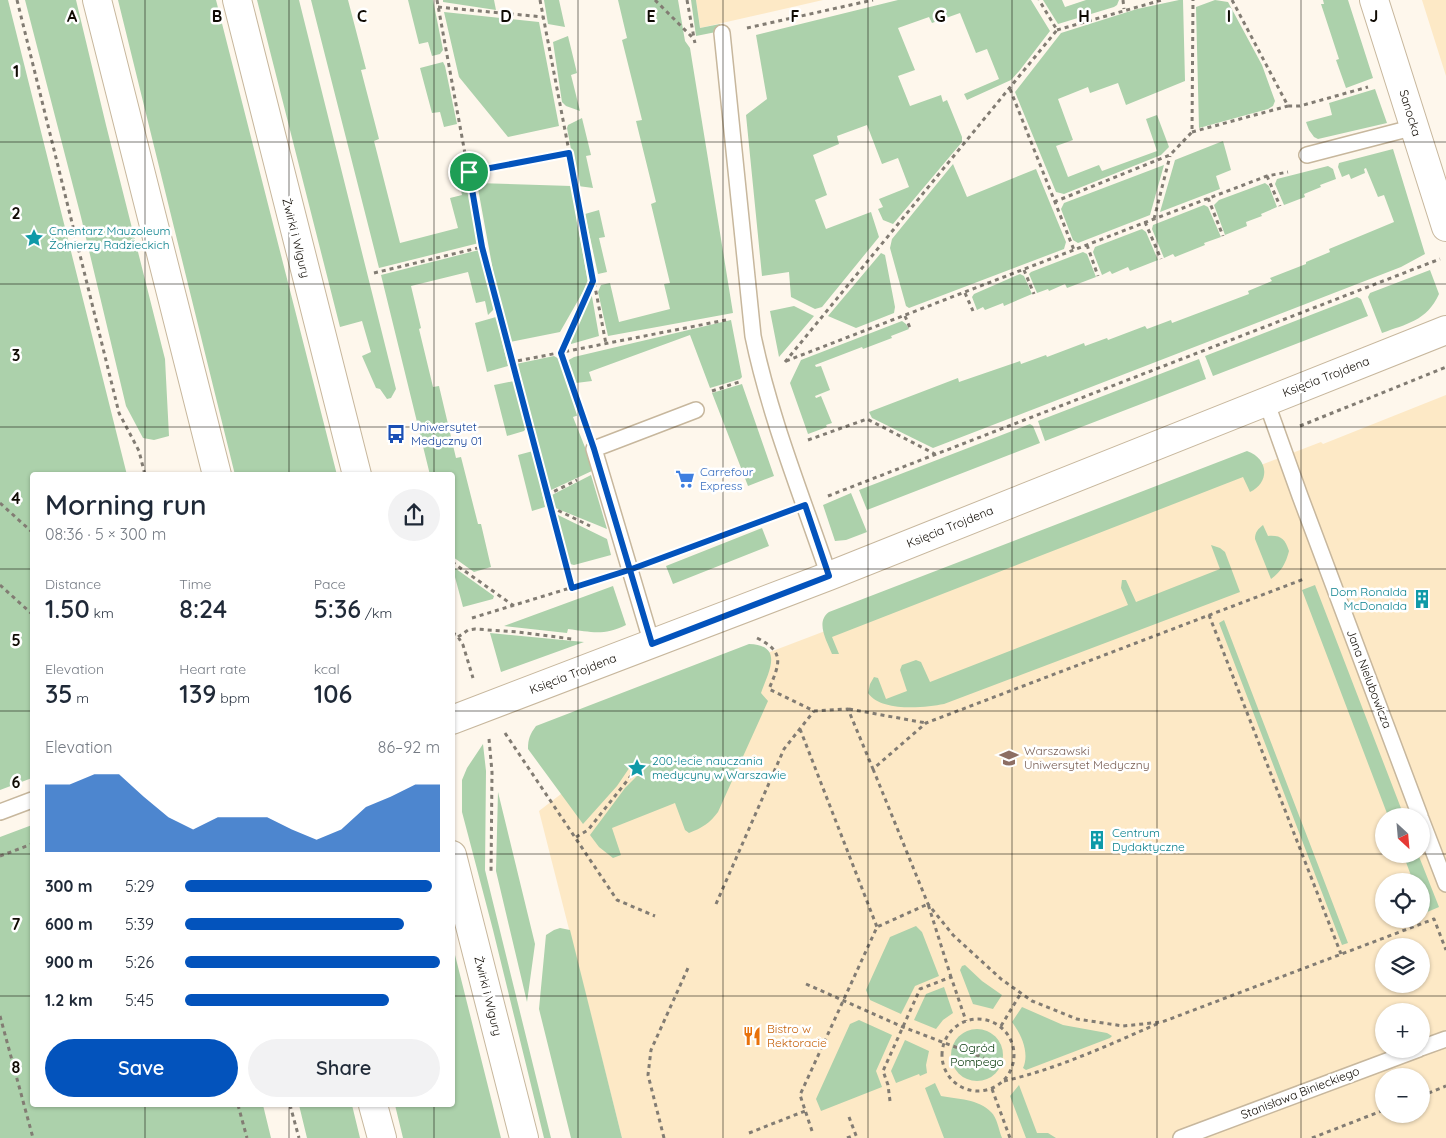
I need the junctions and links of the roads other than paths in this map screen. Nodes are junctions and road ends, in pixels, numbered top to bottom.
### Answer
1 (97, 0) edge
2 (236, 0) edge
3 (1374, 0) edge
4 (722, 33) road end
5 (1414, 127) junction
6 (1307, 155) dead end
7 (1446, 227) edge
8 (1446, 330) edge
9 (1266, 401) junction
10 (696, 410) road end
11 (216, 472) edge
12 (356, 472) edge
13 (829, 576) junction
14 (652, 644) junction
15 (455, 719) edge
16 (30, 801) edge
17 (1417, 808) edge
18 (0, 812) edge
19 (1430, 842) edge
20 (455, 867) edge
21 (1446, 884) edge
22 (1446, 1039) edge
23 (1430, 1045) edge
24 (1394, 1058) edge
25 (374, 1107) edge
26 (382, 1138) edge
27 (524, 1138) edge
28 (1182, 1138) edge

1 - 11 street
2 - 12 street, Żwirki i Wigury
3 - 5 street, Sanocka
4 - 13 lane
5 - 6 lane
5 - 7 street, Sanocka
8 - 9 street, Księcia Trojdena
9 - 13 street, Księcia Trojdena
9 - 17 lane, Jana Nielubowicza
10 - 14 lane
13 - 14 street, Księcia Trojdena
14 - 15 street, Księcia Trojdena
16 - 18 lane
19 - 21 lane, Jana Nielubowicza
20 - 27 street, Żwirki i Wigury
22 - 23 lane, Stanisława Binieckiego
24 - 28 lane, Stanisława Binieckiego
25 - 26 street

